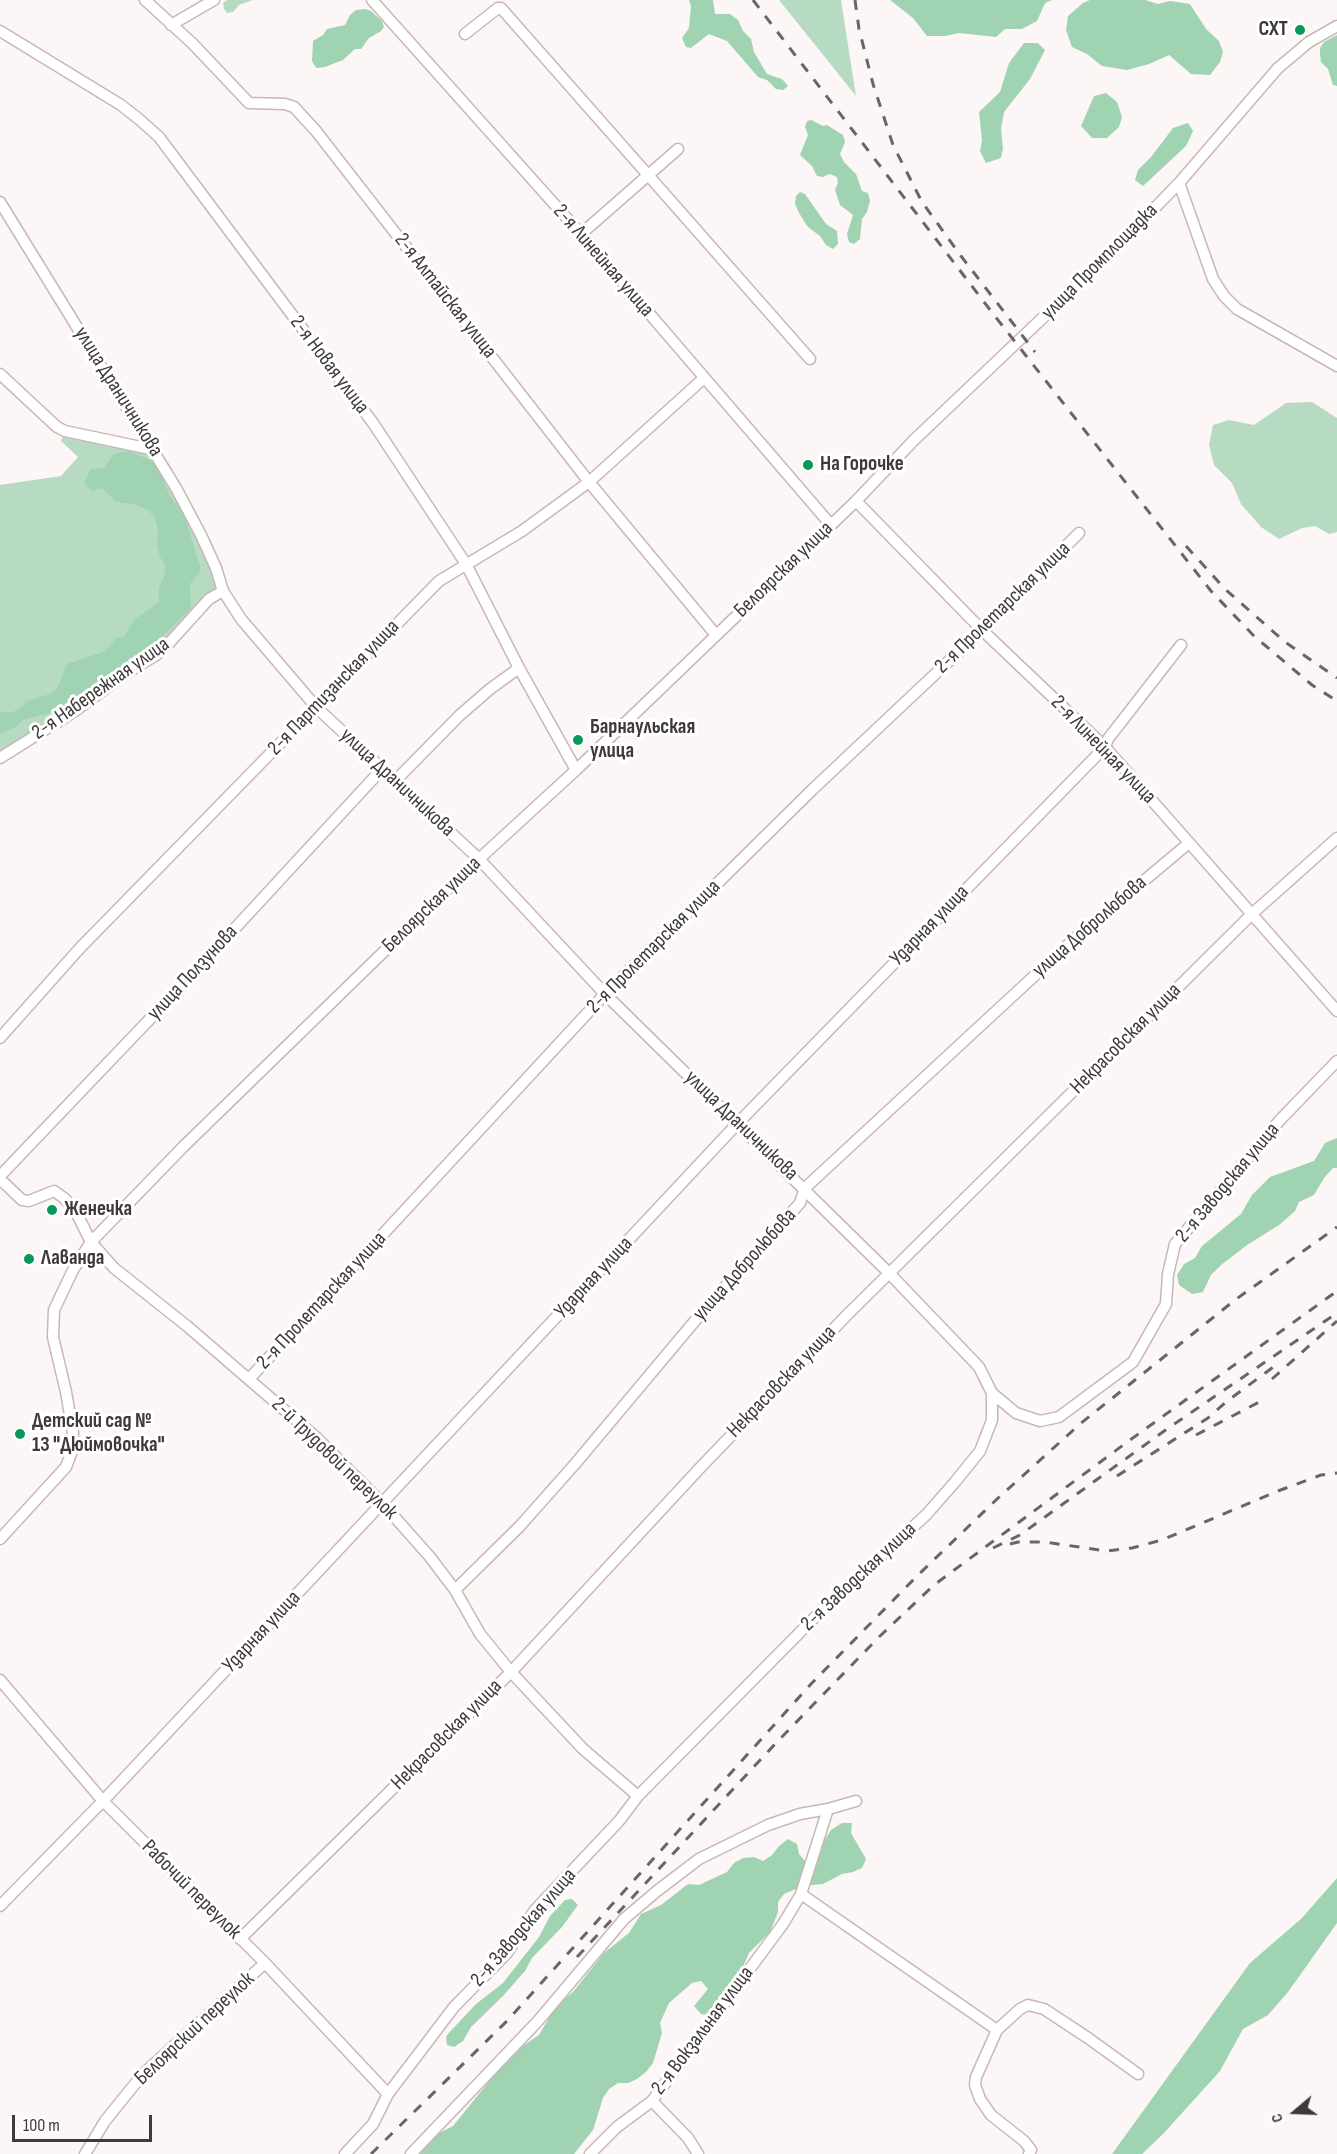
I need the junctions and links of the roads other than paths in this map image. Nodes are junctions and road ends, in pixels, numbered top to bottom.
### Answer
1 (144, 0) edge
2 (214, 0) edge
3 (372, 0) edge
4 (171, 25) junction
5 (1337, 26) edge
6 (0, 31) edge
7 (465, 34) dead end
8 (678, 149) dead end
9 (649, 176) junction
10 (1179, 183) junction
11 (0, 202) edge
12 (581, 234) junction
13 (1019, 340) joint
14 (810, 359) dead end
15 (1337, 366) edge
16 (0, 374) edge
17 (704, 378) junction
18 (154, 450) junction
19 (589, 482) junction
20 (856, 501) junction
21 (831, 525) junction
22 (1079, 533) dead end
23 (466, 564) junction
24 (224, 591) junction
25 (982, 630) junction
26 (716, 635) junction
27 (1181, 645) dead end
28 (519, 668) junction
29 (317, 708) junction
30 (1105, 747) junction
31 (0, 758) edge
32 (383, 768) junction
33 (576, 770) junction
34 (396, 780) junction
35 (1337, 838) edge
36 (1189, 843) junction
37 (479, 859) junction
38 (1253, 913) junction
39 (605, 994) junction
40 (1337, 1011) edge
41 (0, 1038) edge
42 (1337, 1061) edge
43 (737, 1124) junction
44 (0, 1177) edge
45 (805, 1188) junction
46 (91, 1242) junction
47 (890, 1274) junction
48 (249, 1379) junction
49 (992, 1393) junction
50 (383, 1504) junction
51 (0, 1539) edge
52 (455, 1590) junction
53 (511, 1672) junction
54 (0, 1680) edge
55 (638, 1796) junction
56 (103, 1801) junction
57 (856, 1801) dead end
58 (828, 1809) junction
59 (801, 1894) junction
60 (0, 1906) edge
61 (240, 1940) junction
62 (265, 1963) junction
63 (997, 2030) junction
64 (1137, 2074) dead end
65 (388, 2094) junction
66 (652, 2101) junction
67 (85, 2154) edge
68 (345, 2154) edge
69 (411, 2154) edge
70 (590, 2154) edge
71 (698, 2154) edge
72 (1029, 2154) edge

1 - 4 street, 2-я Алтайская улица
2 - 4 street
3 - 12 street, 2-я Линейная улица
4 - 19 street, 2-я Алтайская улица
5 - 10 street, улица Промплощадка
6 - 23 street, 2-я Новая улица
7 - 9 street
8 - 9 street
9 - 12 street
9 - 14 street
10 - 13 street, улица Промплощадка
10 - 15 street, улица Промплощадка
11 - 18 street, улица Драничникова
12 - 17 street, 2-я Линейная улица
13 - 20 street, Белоярская улица
16 - 18 street
17 - 19 street, 2-я Партизанская улица
17 - 21 street, 2-я Линейная улица
18 - 24 street, улица Драничникова
19 - 23 street, 2-я Партизанская улица
19 - 26 street, 2-я Алтайская улица
20 - 21 street, Белоярская улица
20 - 25 street, 2-я Линейная улица
21 - 26 street, Белоярская улица
22 - 25 street, 2-я Пролетарская улица
23 - 28 street, 2-я Новая улица
23 - 29 street, 2-я Партизанская улица
24 - 29 street, улица Драничникова
24 - 31 street, 2-я Набережная улица
25 - 30 street, 2-я Линейная улица
25 - 39 street, 2-я Пролетарская улица
26 - 33 street, Белоярская улица
27 - 30 street, Ударная улица
28 - 33 street, 2-я Новая улица
28 - 34 street
29 - 32 street, улица Драничникова
29 - 41 street, 2-я Партизанская улица
30 - 36 street, 2-я Линейная улица
30 - 43 street, Ударная улица
32 - 34 street, улица Драничникова
32 - 44 street, улица Ползунова
33 - 37 street, Белоярская улица
34 - 37 street, улица Драничникова
35 - 38 street, Некрасовская улица
36 - 38 street, 2-я Линейная улица
36 - 45 street, улица Добролюбова
37 - 39 street, улица Драничникова
37 - 46 street, Белоярская улица
38 - 40 street, 2-я Линейная улица
38 - 47 street, Некрасовская улица
39 - 43 street, улица Драничникова
39 - 48 street, 2-я Пролетарская улица
42 - 49 street, 2-я Заводская улица
43 - 45 street, улица Драничникова
43 - 50 street, Ударная улица
44 - 46 street, 2-й Трудовой переулок
45 - 47 street, улица Драничникова
45 - 52 street, улица Добролюбова
46 - 48 street, 2-й Трудовой переулок
46 - 51 street, Белоярская улица
47 - 49 street, улица Драничникова
47 - 53 street, Некрасовская улица
48 - 50 street, 2-й Трудовой переулок
49 - 55 street, 2-я Заводская улица
50 - 52 street, 2-й Трудовой переулок
50 - 56 street, Ударная улица
52 - 53 street, 2-й Трудовой переулок
53 - 55 street, 2-й Трудовой переулок
53 - 61 street, Некрасовская улица
54 - 56 street, Рабочий переулок
55 - 65 street, 2-я Заводская улица
56 - 60 street, Ударная улица
56 - 61 street, Рабочий переулок
57 - 58 street
58 - 59 street, 2-я Вокзальная улица
58 - 69 street
59 - 63 street
59 - 66 street, 2-я Вокзальная улица
61 - 62 street, Рабочий переулок
62 - 65 street, Рабочий переулок
62 - 67 street, Белоярский переулок
63 - 64 street
63 - 72 street
65 - 68 street, 2-я Заводская улица
66 - 70 street, 2-я Вокзальная улица
66 - 71 street

